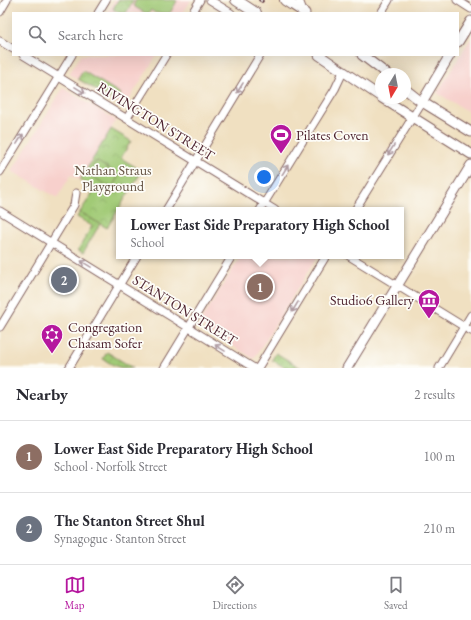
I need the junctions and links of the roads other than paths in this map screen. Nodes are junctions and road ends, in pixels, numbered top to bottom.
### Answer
1 (7, 0) edge
2 (106, 0) edge
3 (200, 0) edge
4 (210, 0) edge
5 (236, 0) edge
6 (389, 0) edge
7 (457, 0) edge
8 (292, 1) edge
9 (471, 9) edge
10 (0, 12) edge
11 (99, 12) edge
12 (193, 12) edge
13 (229, 12) edge
14 (254, 12) edge
15 (304, 12) edge
16 (382, 12) edge
17 (471, 20) edge
18 (459, 40) edge
19 (0, 41) edge
20 (12, 48) edge
21 (25, 56) edge
22 (71, 56) edge
23 (165, 56) edge
24 (259, 56) edge
25 (320, 56) edge
26 (363, 56) edge
27 (449, 56) edge
28 (379, 68) edge
29 (343, 72) junction
30 (59, 77) junction
31 (375, 93) edge
32 (411, 94) edge
33 (422, 102) junction
34 (391, 104) edge
35 (412, 117) junction
36 (127, 118) junction
37 (471, 132) edge
38 (471, 154) edge
39 (196, 161) junction
40 (471, 166) edge
41 (0, 172) edge
42 (76, 193) dead end
43 (168, 207) edge
44 (262, 207) edge
45 (357, 207) edge
46 (0, 211) edge
47 (52, 243) junction
48 (135, 259) edge
49 (230, 259) edge
50 (324, 259) edge
51 (354, 259) edge
52 (119, 285) junction
53 (397, 286) junction
54 (471, 315) edge
55 (0, 327) edge
56 (464, 327) junction
57 (188, 328) junction
58 (471, 331) edge
59 (69, 368) edge
60 (164, 368) edge
61 (254, 368) edge
62 (258, 368) edge
63 (347, 368) edge
64 (439, 368) edge

1 - 10 street
2 - 11 street
3 - 12 street
4 - 13 street
5 - 14 highway
6 - 16 street
7 - 9 street
8 - 15 main road
17 - 18 main road
19 - 20 street
21 - 30 street, RIVINGTON STREET
22 - 30 street
23 - 36 street
24 -> 39 street
25 - 29 main road
26 - 28 main road
27 - 33 main road
29 - 31 main road
44 -> 29 street
30 -> 36 street, RIVINGTON STREET
41 -> 30 street
32 - 33 main road
33 - 35 street
33 - 37 main road
34 - 35 main road
35 - 38 main road
35 -> 45 street
36 - 39 street, RIVINGTON STREET
39 - 43 street
39 - 44 street, RIVINGTON STREET
40 - 53 main road
42 - 47 street
46 - 47 street, STANTON STREET
52 -> 47 street, STANTON STREET
47 - 55 street
48 - 52 street
49 - 57 street
50 -> 62 street
51 - 53 street
52 - 57 street, STANTON STREET
52 - 59 street
53 - 56 street
53 - 63 main road
54 - 56 street
56 - 58 street
56 - 64 street
57 - 60 street
61 -> 57 street, STANTON STREET

